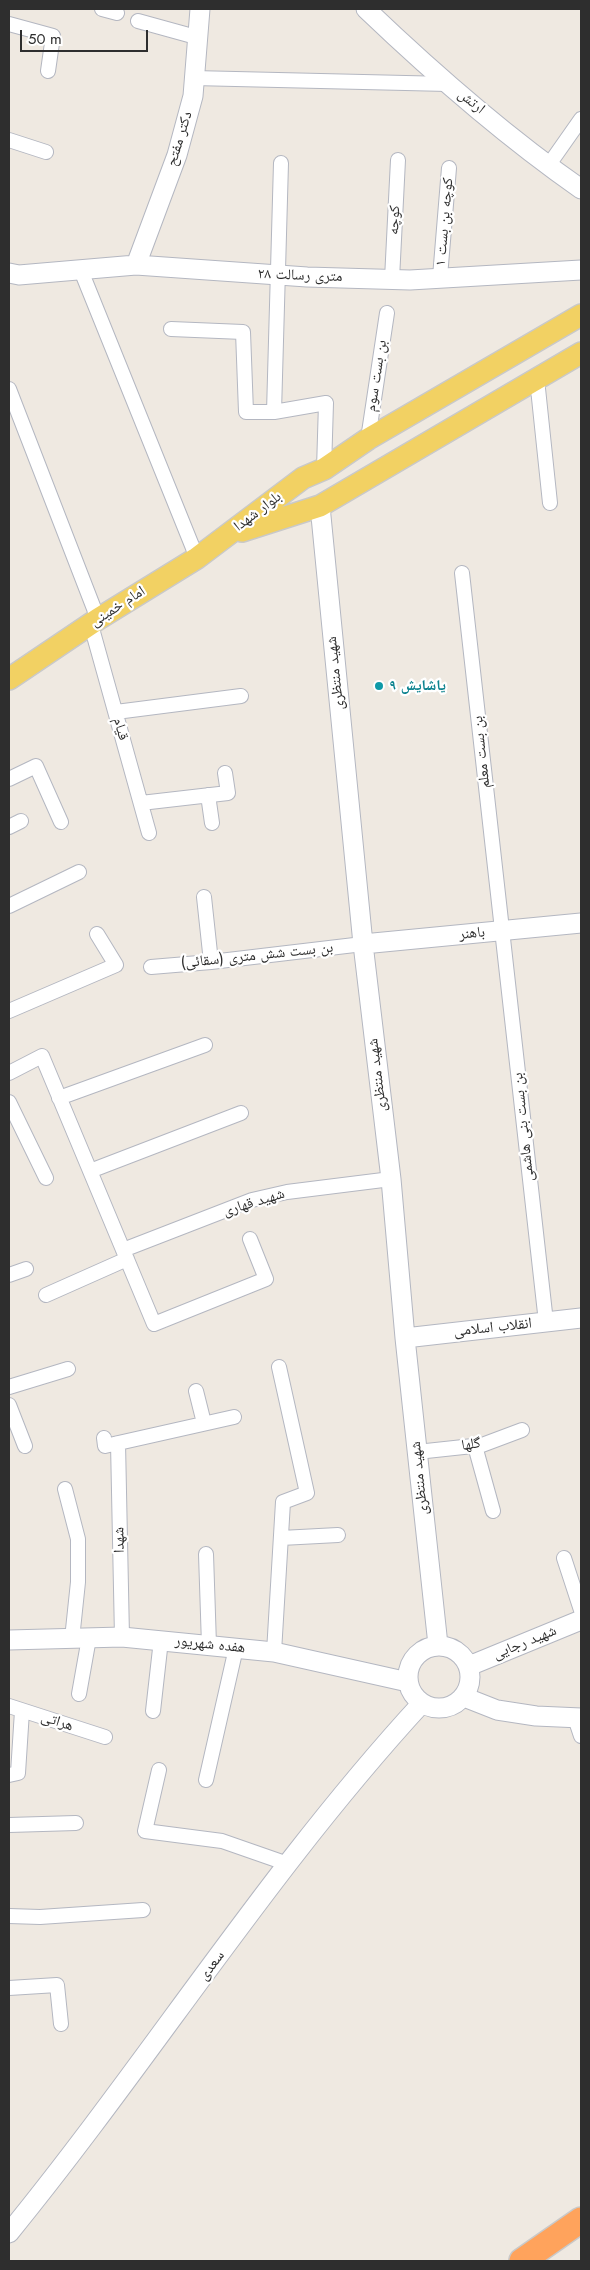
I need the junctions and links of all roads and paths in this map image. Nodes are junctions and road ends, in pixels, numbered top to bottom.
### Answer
1 (102, 9) edge
2 (200, 9) edge
3 (366, 9) edge
4 (117, 14) dead end
5 (138, 21) dead end
6 (9, 24) edge
7 (196, 37) junction
8 (48, 71) dead end
9 (193, 78) junction
10 (448, 84) junction
11 (581, 119) edge
12 (9, 140) edge
13 (46, 152) dead end
14 (398, 160) dead end
15 (281, 163) dead end
16 (548, 166) junction
17 (449, 168) dead end
18 (581, 189) edge
19 (136, 265) junction
20 (80, 268) junction
21 (581, 270) edge
22 (12, 275) edge
23 (277, 276) junction
24 (440, 277) junction
25 (401, 280) junction
26 (387, 313) dead end
27 (581, 315) edge
28 (171, 329) dead end
29 (581, 353) edge
30 (537, 379) junction
31 (9, 389) edge
32 (274, 412) junction
33 (368, 439) junction
34 (324, 470) junction
35 (550, 503) dead end
36 (320, 506) junction
37 (227, 536) junction
38 (197, 558) junction
39 (462, 573) dead end
40 (94, 622) junction
41 (9, 679) edge
42 (241, 696) dead end
43 (116, 712) junction
44 (225, 773) dead end
45 (9, 779) edge
46 (208, 795) junction
47 (141, 802) junction
48 (61, 822) dead end
49 (212, 823) dead end
50 (149, 833) dead end
51 (79, 872) dead end
52 (204, 897) dead end
53 (9, 906) edge
54 (581, 923) edge
55 (502, 931) junction
56 (97, 934) dead end
57 (362, 944) junction
58 (211, 962) junction
59 (151, 967) dead end
60 (9, 1011) edge
61 (205, 1045) dead end
62 (9, 1073) edge
63 (60, 1098) junction
64 (9, 1102) edge
65 (241, 1113) dead end
66 (90, 1171) junction
67 (46, 1178) dead end
68 (391, 1179) junction
69 (250, 1239) dead end
70 (125, 1255) junction
71 (26, 1269) dead end
72 (9, 1275) edge
73 (46, 1295) dead end
74 (581, 1318) edge
75 (546, 1322) junction
76 (405, 1338) junction
77 (279, 1367) dead end
78 (68, 1369) dead end
79 (9, 1386) edge
80 (196, 1391) dead end
81 (9, 1406) edge
82 (234, 1416) dead end
83 (204, 1423) junction
84 (522, 1430) dead end
85 (104, 1438) dead end
86 (118, 1443) junction
87 (25, 1446) dead end
88 (475, 1446) junction
89 (417, 1452) junction
90 (66, 1490) dead end
91 (492, 1511) dead end
92 (338, 1535) dead end
93 (281, 1538) junction
94 (206, 1554) dead end
95 (564, 1558) dead end
96 (581, 1610) edge
97 (581, 1620) edge
98 (122, 1637) junction
99 (81, 1638) junction
100 (9, 1640) edge
101 (161, 1640) junction
102 (208, 1645) junction
103 (438, 1645) junction
104 (236, 1648) junction
105 (274, 1652) junction
106 (469, 1666) junction
107 (408, 1682) junction
108 (79, 1694) dead end
109 (464, 1697) junction
110 (422, 1704) junction
111 (15, 1709) edge
112 (153, 1711) dead end
113 (578, 1718) edge
114 (581, 1736) edge
115 (105, 1737) dead end
116 (159, 1770) dead end
117 (9, 1775) edge
118 (206, 1780) dead end
119 (76, 1823) dead end
120 (9, 1825) edge
121 (288, 1864) junction
122 (142, 1910) dead end
123 (9, 1916) edge
124 (9, 1988) edge
125 (62, 2024) dead end
126 (581, 2220) edge
127 (9, 2233) edge
128 (581, 2238) edge
129 (522, 2261) edge
130 (547, 2261) edge

1 - 4 street
2 - 7 street, دکتر مفتح
3 - 10 street, ارتش
5 - 7 street
6 - 8 street
7 - 9 street, دکتر مفتح
9 - 10 street
9 - 19 street, دکتر مفتح
10 - 16 street, ارتش
11 - 16 street
12 - 13 street
14 - 25 street, کوچه
15 - 23 street
16 - 18 street, ارتش
17 - 24 street, کوچه بن بست ۱
19 - 20 street, ۲۸ متری رسالت
19 - 23 street, ۲۸ متری رسالت
20 - 22 street, ۲۸ متری رسالت
20 - 38 street
21 - 24 street, ۲۸ متری رسالت
23 - 25 street, ۲۸ متری رسالت
23 - 32 street
24 - 25 street, ۲۸ متری رسالت
26 - 33 street, بن بست سوم
27 - 33 main road, بلوار شهدا
28 - 32 street
29 - 30 main road, بلوار شهدا
30 - 35 street
30 - 36 main road, بلوار شهدا
31 - 40 street, قیام
32 - 34 street
33 - 34 main road, بلوار شهدا
34 - 37 main road, بلوار شهدا
36 - 37 main road, بلوار شهدا
36 - 57 street, شهید منتظری
37 - 38 main road, امام خمینی
38 - 40 main road, امام خمینی
39 - 55 street, بن بست معلم
40 - 41 main road, امام خمینی
40 - 43 street, قیام
42 - 43 street
43 - 47 street, قیام
44 - 46 street
45 - 48 street
46 - 47 street
46 - 49 street
47 - 50 street, قیام
51 - 53 street
52 - 58 street
54 - 55 street, باهنر
55 - 57 street, باهنر
55 - 75 street, بن بست بنی هاشمی
56 - 60 street
57 - 58 street, بن بست شش متری (سقائی)
57 - 68 street, شهید منتظری
58 - 59 street, بن بست شش متری (سقائی)
61 - 63 street
62 - 63 street
63 - 66 street
64 - 67 street
65 - 66 street
66 - 70 street
68 - 70 street, شهید قهاری
68 - 76 street, شهید منتظری
69 - 70 street
70 - 73 street, شهید قهاری
71 - 72 street
74 - 75 street, انقلاب اسلامی
75 - 76 street, انقلاب اسلامی
76 - 89 street, شهید منتظری
77 - 93 street
78 - 79 street
80 - 83 street
81 - 87 street
82 - 83 street
83 - 86 street
84 - 88 street, گلها
85 - 86 street
86 - 98 street, شهدا
88 - 89 street, گلها
88 - 91 street
89 - 103 street, شهید منتظری
90 - 99 street
92 - 93 street
93 - 105 street
94 - 102 street
95 - 96 street
97 - 106 street, شهید رجایی
98 - 99 street, هفده شهریور
98 - 101 street, هفده شهریور
99 - 100 street, هفده شهریور
99 - 108 street
101 - 102 street, هفده شهریور
101 - 112 street
102 - 104 street, هفده شهریور
103 - 106 street
103 - 107 street
104 - 105 street, هفده شهریور
104 - 118 street
105 - 107 street, هفده شهریور
106 - 109 street
107 - 110 street
109 - 110 street
109 - 113 street
110 - 121 street, سعدی
111 - 115 street, هراتی
111 - 117 street
113 - 114 street
116 - 121 street
119 - 120 street
121 - 127 street, سعدی
122 - 123 street
124 - 125 street
126 - 129 highway
128 - 130 highway

